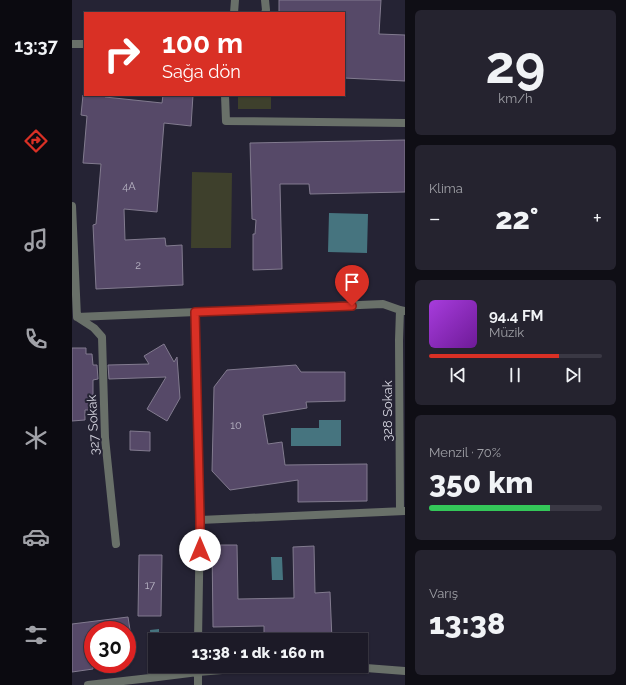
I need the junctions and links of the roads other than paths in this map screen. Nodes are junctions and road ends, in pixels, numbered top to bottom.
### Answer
1 (235, 0) edge
2 (265, 0) edge
3 (234, 12) edge
4 (265, 12) edge
5 (72, 44) edge
6 (84, 44) edge
7 (225, 96) edge
8 (405, 123) edge
9 (72, 206) edge
10 (403, 310) edge
11 (195, 312) junction
12 (75, 317) edge
13 (402, 511) edge
14 (200, 520) junction
15 (116, 544) dead end
16 (198, 633) edge
17 (368, 668) edge
18 (405, 671) edge
19 (177, 673) edge
20 (198, 673) edge
21 (88, 685) edge
22 (198, 685) edge

1 - 3 street
2 - 4 street
5 - 6 street
7 - 8 street
9 - 12 street
10 - 11 street
10 - 13 street, 328 Sokak
11 - 12 street
11 - 14 street
12 - 15 street, 327 Sokak
13 - 14 street, 328 Sokak
14 - 16 street
17 - 18 street
19 - 21 street
20 - 22 street

